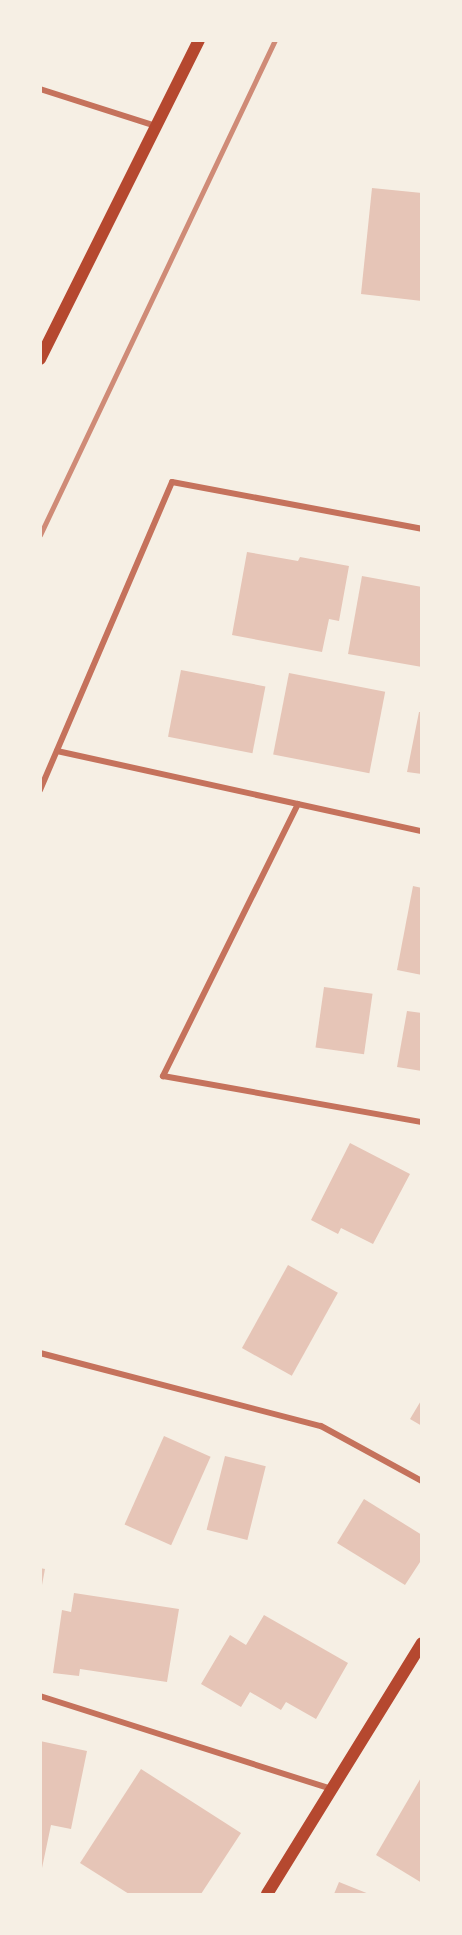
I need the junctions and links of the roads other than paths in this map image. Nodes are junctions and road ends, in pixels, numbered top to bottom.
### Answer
1 (199, 40) edge
2 (40, 89) edge
3 (156, 126) junction
4 (40, 359) edge
5 (422, 529) edge
6 (57, 751) junction
7 (40, 790) edge
8 (298, 804) junction
9 (422, 831) edge
10 (422, 1122) edge
11 (40, 1353) edge
12 (422, 1481) edge
13 (422, 1643) edge
14 (40, 1696) edge
15 (331, 1789) junction
16 (267, 1894) edge

1 - 3 main road
2 - 3 street
3 - 4 main road
5 - 6 street
6 - 7 street
6 - 8 street
8 - 9 street
8 - 10 street
11 - 12 street
13 - 15 main road
14 - 15 street
15 - 16 main road

